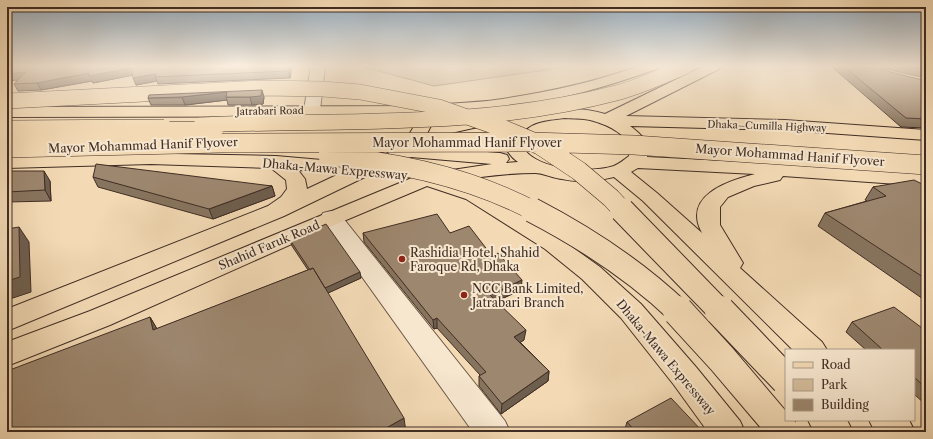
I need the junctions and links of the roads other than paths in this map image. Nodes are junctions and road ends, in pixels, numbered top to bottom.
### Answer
1 (315, 86) edge
2 (587, 86) edge
3 (635, 86) edge
4 (672, 86) edge
5 (651, 97) junction
6 (7, 101) edge
7 (312, 110) junction
8 (431, 110) junction
9 (7, 112) edge
10 (607, 120) junction
11 (527, 121) junction
12 (679, 122) junction
13 (154, 128) junction
14 (7, 130) edge
15 (926, 135) edge
16 (89, 147) junction
17 (7, 148) edge
18 (408, 150) junction
19 (926, 151) edge
20 (153, 159) junction
21 (7, 162) edge
22 (276, 162) junction
23 (535, 165) junction
24 (926, 165) edge
25 (626, 167) junction
26 (365, 170) junction
27 (822, 172) junction
28 (426, 179) junction
29 (926, 180) edge
30 (276, 211) junction
31 (331, 218) junction
32 (754, 295) junction
33 (7, 320) edge
34 (811, 349) edge
35 (7, 354) edge
36 (785, 379) edge
37 (826, 421) edge
38 (887, 421) edge
39 (493, 432) edge
40 (728, 432) edge
41 (784, 432) edge
42 (836, 432) edge
43 (898, 432) edge

1 - 7 street
2 - 8 main road
3 - 13 main road, bridge
4 - 5 main road
5 - 10 main road
5 - 12 main road
6 - 36 main road, bridge
7 - 8 main road, Jatrabari Road
7 - 9 main road, Jatrabari Road
8 - 11 main road, Jatrabari Road
8 - 18 main road
10 - 11 main road
10 - 12 main road, Dhaka–Cumilla Highway
10 - 25 main road
11 - 18 main road
11 - 23 main road
12 - 15 main road, Dhaka–Cumilla Highway
13 - 14 main road, Mayor Mohammad Hanif Flyover, bridge
13 - 19 main road, Mayor Mohammad Hanif Flyover, bridge
16 - 17 main road, Mayor Mohammad Hanif Flyover, bridge
16 - 24 main road, Mayor Mohammad Hanif Flyover, bridge
16 - 41 main road, bridge
18 - 20 main road
18 - 23 main road
18 - 26 main road
20 - 21 main road
20 - 22 main road, Dhaka-Mawa Expressway
22 - 26 main road, Dhaka-Mawa Expressway
22 - 30 main road
23 - 25 main road
23 - 28 main road, Shahid Faruk Road
25 - 27 main road
25 - 32 main road
26 - 28 main road, Dhaka-Mawa Expressway
26 - 30 main road
27 - 29 main road
27 - 32 main road
28 - 31 main road, Shahid Faruk Road
28 - 40 main road, Dhaka-Mawa Expressway
30 - 33 main road
31 - 35 main road, Shahid Faruk Road
31 - 39 street
32 - 34 main road
37 - 42 main road
38 - 43 main road

